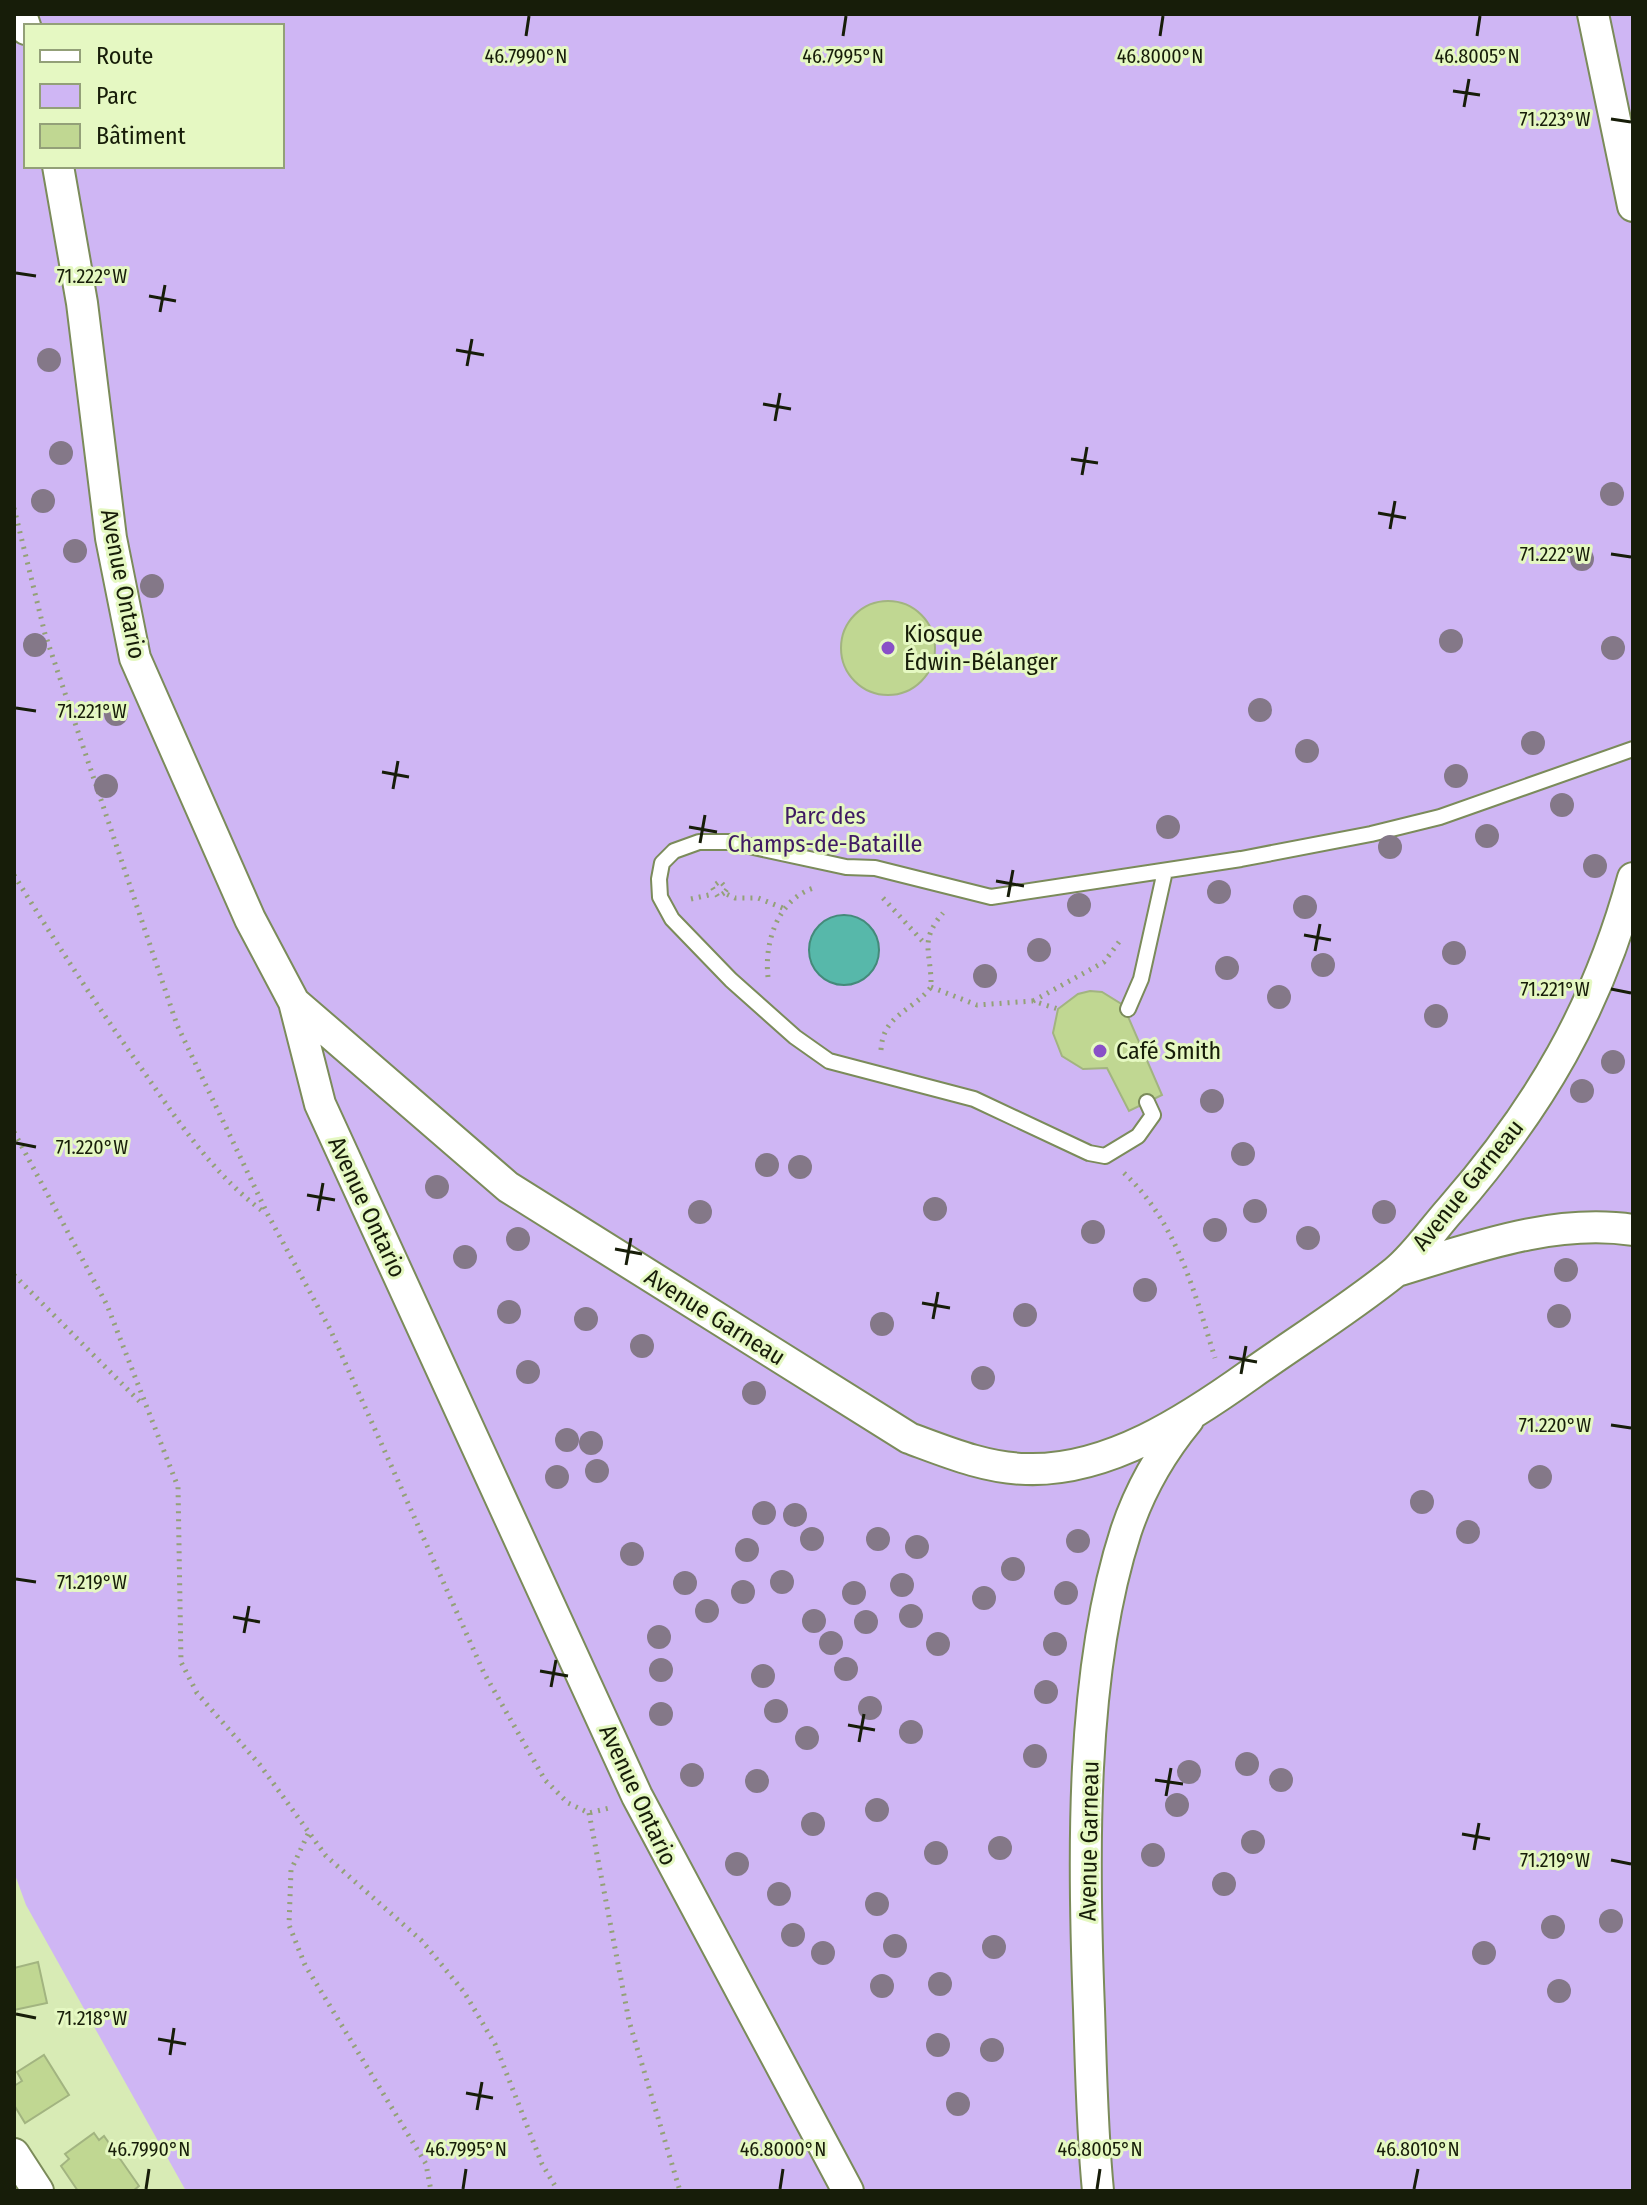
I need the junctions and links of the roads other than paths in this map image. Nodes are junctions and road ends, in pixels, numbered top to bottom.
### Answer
1 (1593, 14) edge
2 (58, 168) edge
3 (1633, 206) edge
4 (1633, 749) edge
5 (1165, 871) junction
6 (1633, 878) edge
7 (294, 1002) junction
8 (1128, 1009) dead end
9 (1147, 1102) dead end
10 (1633, 1230) edge
11 (1397, 1271) junction
12 (1192, 1416) junction
13 (14, 2154) edge
14 (38, 2191) edge
15 (848, 2191) edge
16 (1098, 2191) edge

1 - 3 street
2 - 7 street, Avenue Ontario
4 - 5 lane
5 - 8 lane
5 - 9 lane
6 - 11 street, Avenue Garneau
7 - 12 street, Avenue Garneau
7 - 15 street, Avenue Ontario
10 - 11 street, Avenue Garneau
11 - 12 street, Avenue Garneau
12 - 16 street, Avenue Garneau
13 - 14 street

